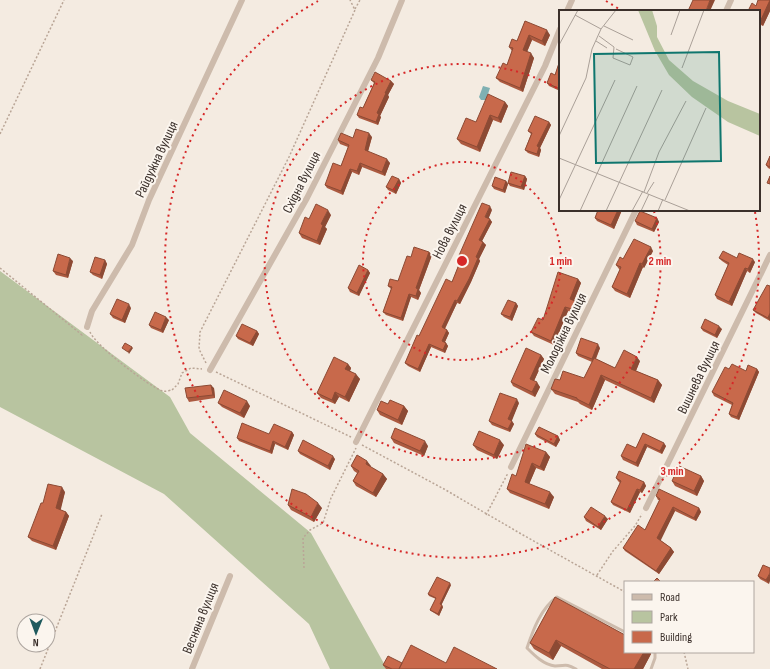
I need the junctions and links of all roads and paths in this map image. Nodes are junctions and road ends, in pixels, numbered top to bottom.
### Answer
1 (64, 0) edge
2 (242, 0) edge
3 (350, 0) edge
4 (360, 0) edge
5 (402, 0) edge
6 (572, 0) edge
7 (731, 0) edge
8 (355, 10) junction
9 (567, 10) edge
10 (726, 10) edge
11 (559, 31) edge
12 (0, 134) edge
13 (636, 211) edge
14 (770, 255) edge
15 (0, 268) edge
16 (87, 327) junction
17 (210, 370) junction
18 (356, 442) junction
19 (510, 467) joint
20 (646, 508) joint
21 (102, 514) dead end
22 (486, 515) junction
23 (304, 568) dead end
24 (230, 576) dead end
25 (597, 576) junction
26 (624, 591) edge
27 (624, 631) edge
28 (655, 653) edge
29 (684, 653) edge
30 (40, 669) edge
31 (192, 669) edge
32 (576, 669) edge
33 (651, 669) edge
34 (688, 669) edge

1 - 12 path
2 - 16 street, Райдужна вулиця
3 - 8 path
4 - 8 path
5 - 17 street, Східна вулиця
6 - 9 street
7 - 10 street
8 - 17 path
11 - 18 street, Нова вулиця
13 - 19 street, Молодіжна вулиця
14 - 20 street, Вишнева вулиця
15 - 16 path
16 - 17 path
17 - 18 path
18 - 22 path
18 - 23 path
19 - 22 path
20 - 25 path
21 - 30 path
22 - 25 path
24 - 31 street, Весняна вулиця
25 - 26 path
27 - 32 lane
28 - 33 lane
29 - 34 path

